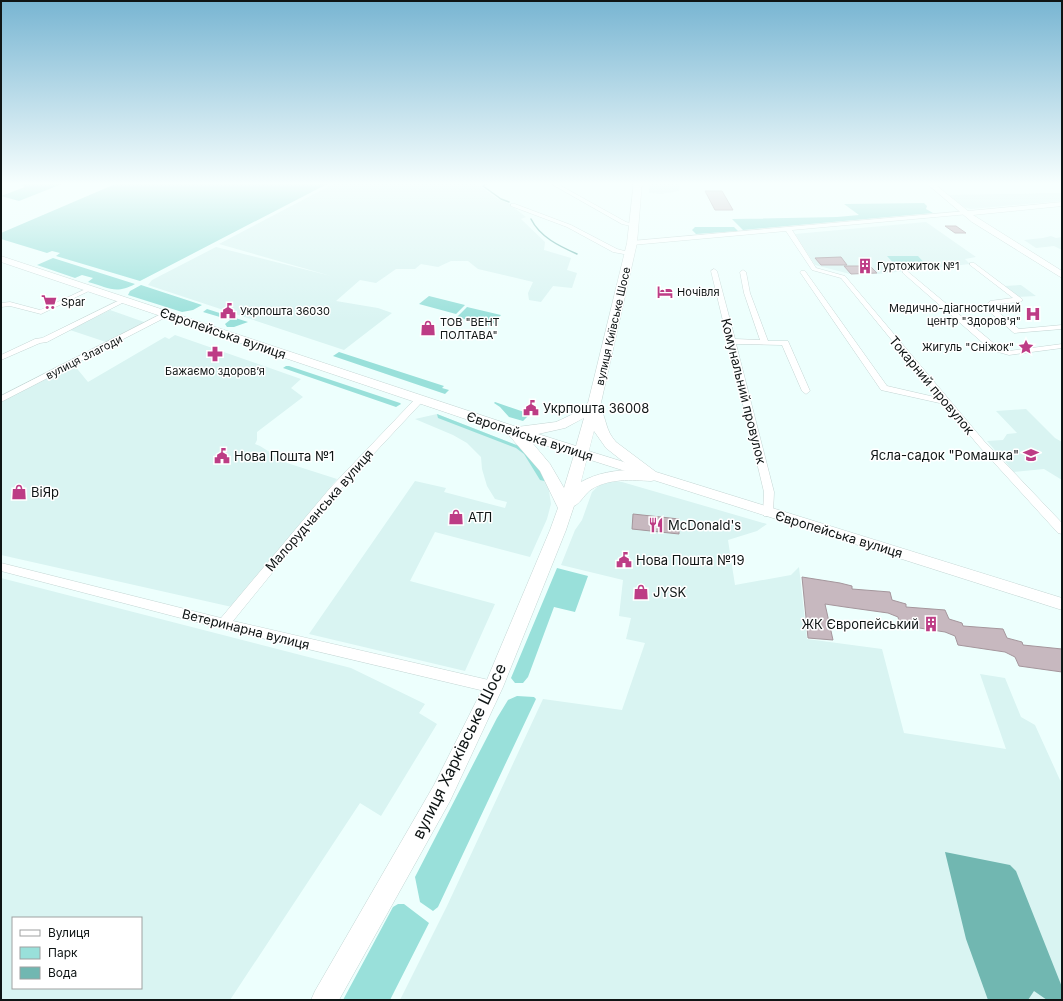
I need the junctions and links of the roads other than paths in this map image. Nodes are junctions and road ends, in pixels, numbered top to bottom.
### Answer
1 (574, 229) edge
2 (634, 229) edge
3 (788, 229) junction
4 (791, 229) edge
5 (991, 229) edge
6 (632, 243) junction
7 (629, 253) junction
8 (1, 259) edge
9 (972, 264) dead end
10 (714, 271) dead end
11 (743, 272) dead end
12 (803, 272) dead end
13 (905, 272) dead end
14 (1062, 275) edge
15 (90, 288) junction
16 (124, 300) junction
17 (1, 305) edge
18 (166, 315) junction
19 (1062, 327) edge
20 (732, 341) junction
21 (765, 343) junction
22 (1062, 346) edge
23 (1, 358) edge
24 (806, 391) dead end
25 (1, 399) edge
26 (420, 399) junction
27 (946, 402) junction
28 (594, 405) junction
29 (510, 430) junction
30 (582, 453) junction
31 (651, 476) junction
32 (571, 491) joint
33 (566, 509) junction
34 (768, 512) junction
35 (1062, 530) edge
36 (1, 567) edge
37 (1062, 604) edge
38 (223, 624) junction
39 (493, 687) junction
40 (324, 1000) edge

1 - 7 street
2 - 6 highway, вулиця Київське Шосе
3 - 4 street
3 - 6 street
3 - 27 street, Токарний провулок
5 - 14 main road
6 - 7 highway, вулиця Київське Шосе
7 - 28 highway, вулиця Київське Шосе
8 - 15 highway, Європейська вулиця
9 - 19 street
10 - 20 street, Комунальний провулок
11 - 21 street
12 - 27 street
13 - 22 street
15 - 16 highway, Європейська вулиця
15 - 17 street
16 - 18 highway, Європейська вулиця
16 - 23 street
18 - 25 street, вулиця Злагоди
18 - 26 highway, Європейська вулиця
20 - 21 street
20 - 34 street, Комунальний провулок
21 - 24 street
26 - 29 highway, Європейська вулиця
26 - 38 street, Малорудчанська вулиця
27 - 35 street, Токарний провулок
28 - 29 highway
28 - 30 highway, вулиця Київське Шосе
28 - 31 highway
29 - 30 highway, Європейська вулиця
29 - 33 highway
30 - 31 main road, Європейська вулиця
30 - 32 highway, вулиця Київське Шосе
31 - 33 highway
31 - 34 main road, Європейська вулиця
32 - 33 highway, вулиця Харківське Шосе
33 - 39 highway, вулиця Харківське Шосе
34 - 37 main road, Європейська вулиця
36 - 38 street, Ветеринарна вулиця
38 - 39 street, Ветеринарна вулиця
39 - 40 highway, вулиця Харківське Шосе

